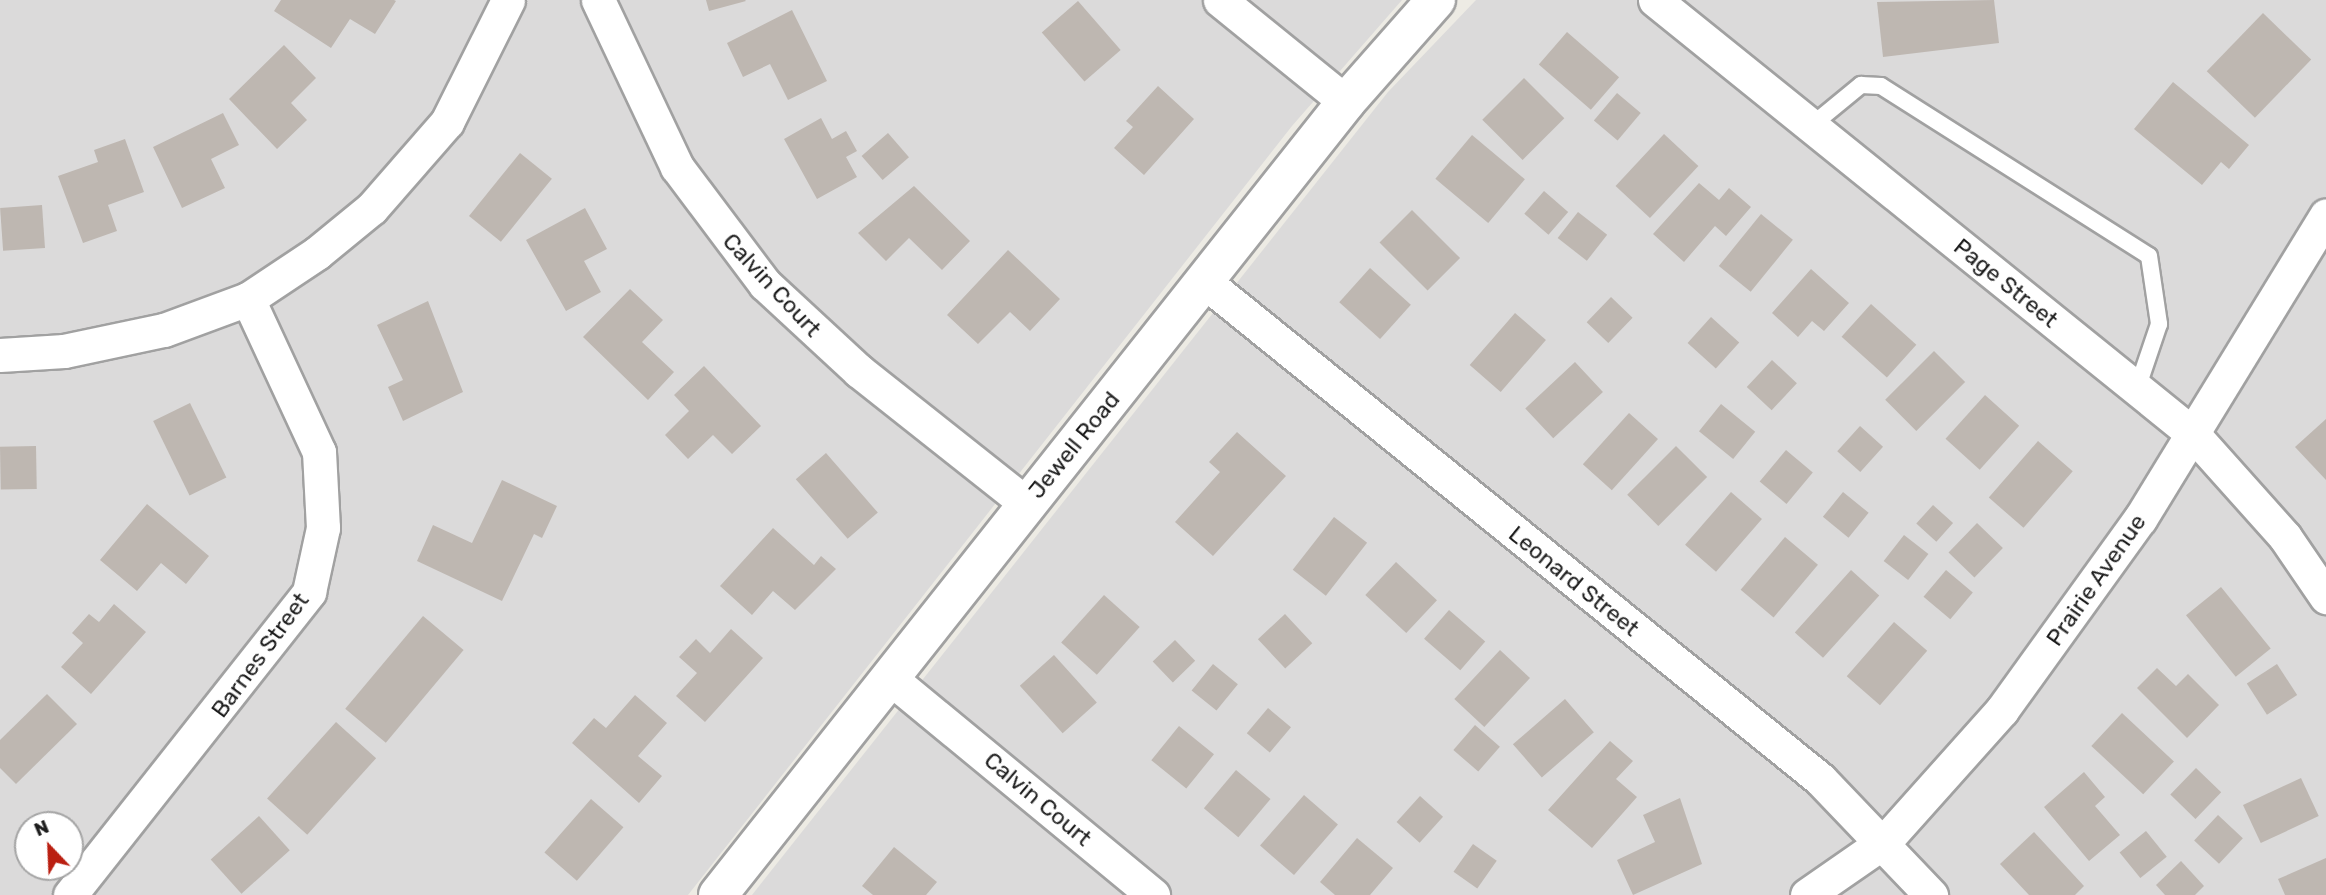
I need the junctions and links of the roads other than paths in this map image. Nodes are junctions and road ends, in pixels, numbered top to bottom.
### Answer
1 (508, 0) edge
2 (598, 0) edge
3 (1220, 0) edge
4 (1436, 0) edge
5 (1655, 0) edge
6 (1346, 102) junction
7 (1811, 126) junction
8 (2326, 216) edge
9 (1205, 282) junction
10 (248, 299) junction
11 (0, 355) edge
12 (2137, 389) junction
13 (2193, 434) junction
14 (1027, 504) junction
15 (2326, 597) edge
16 (890, 678) junction
17 (1885, 841) junction
18 (70, 895) edge
19 (718, 895) edge
20 (1153, 895) edge
21 (1807, 895) edge
22 (1931, 895) edge

1 - 10 street
2 - 14 street, Calvin Court
3 - 6 street
4 - 6 street, Jewell Road
5 - 7 street, Page Street
6 - 9 street, Jewell Road
7 - 12 street, Page Street
7 - 12 lane
8 - 13 street, Prairie Avenue
9 - 14 street, Jewell Road
9 - 17 street, Leonard Street
10 - 11 street
10 - 18 street, Barnes Street
12 - 13 street, Page Street
13 - 15 street, Page Street
13 - 17 street, Prairie Avenue
14 - 16 street, Jewell Road
16 - 19 street, Jewell Road
16 - 20 street, Calvin Court
17 - 21 street, Prairie Avenue
17 - 22 street, Leonard Street

